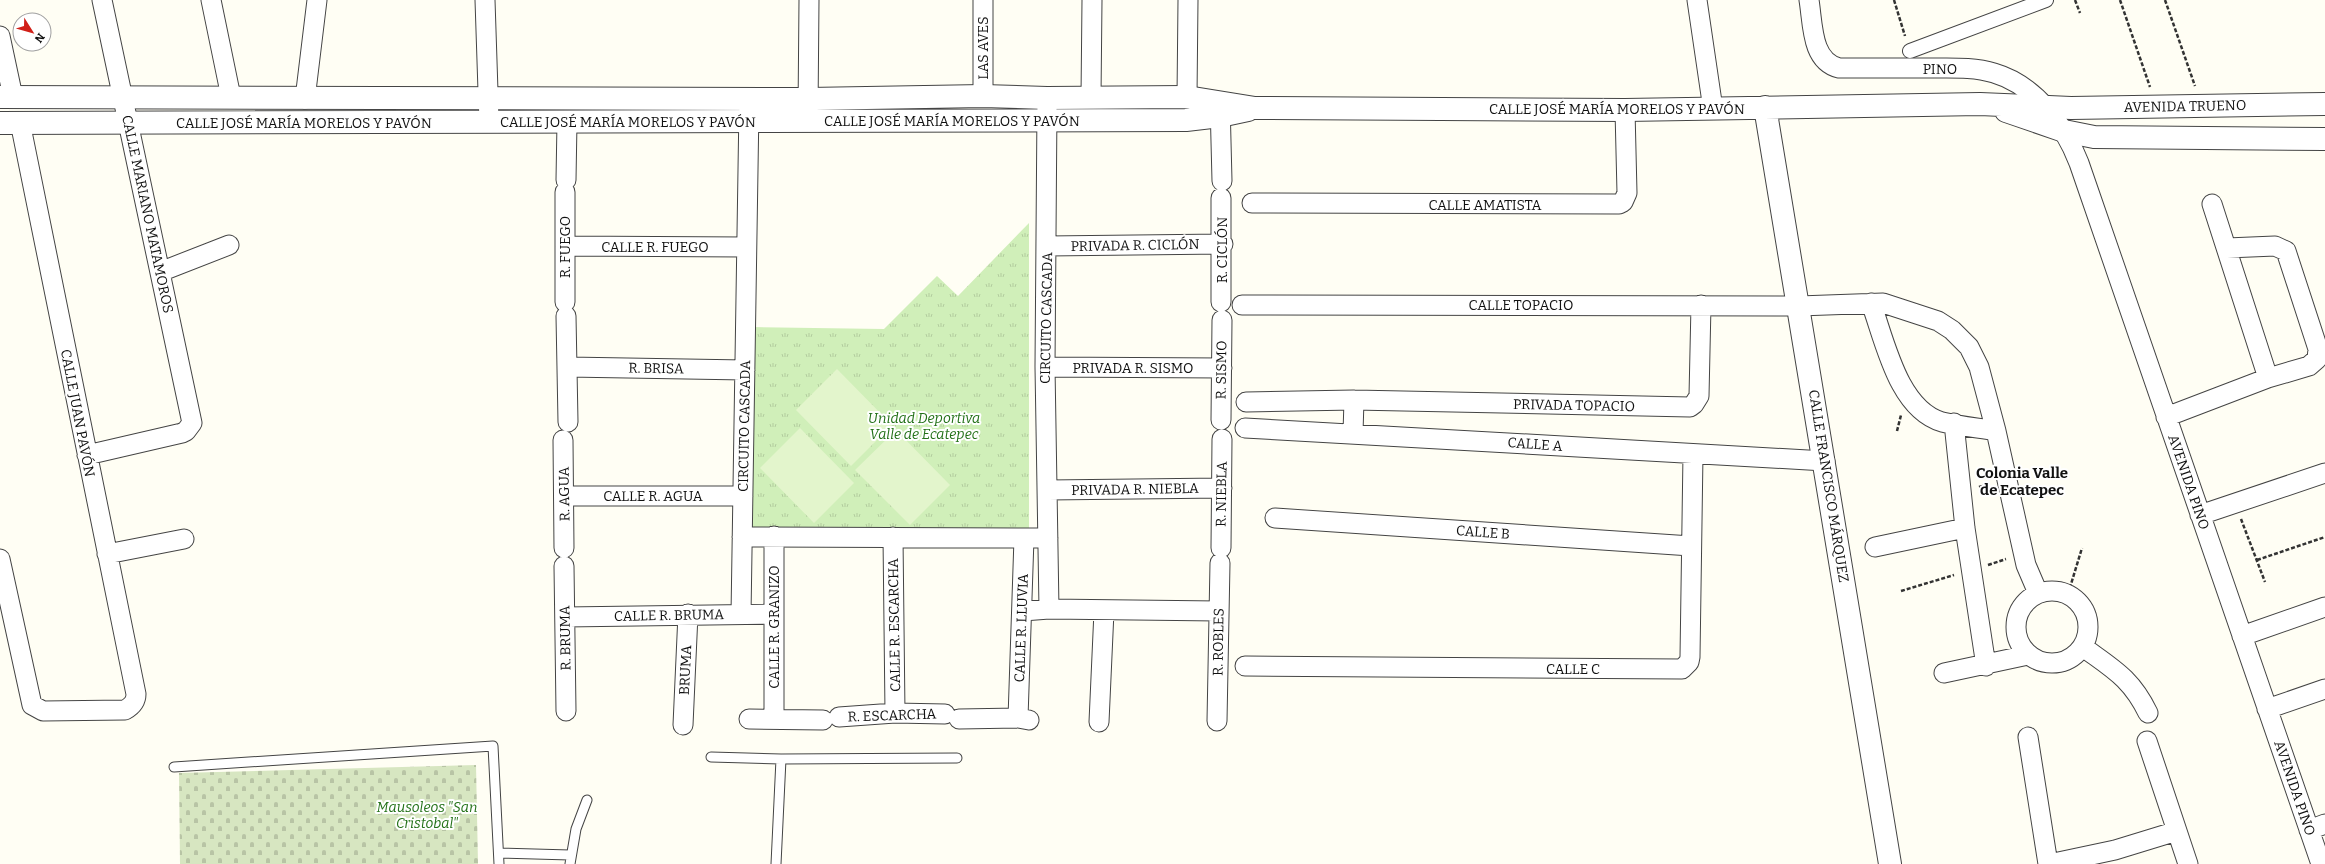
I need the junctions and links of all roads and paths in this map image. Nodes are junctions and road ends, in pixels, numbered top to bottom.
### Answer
1 (102, 0) edge
2 (211, 0) edge
3 (317, 0) edge
4 (485, 0) edge
5 (809, 0) edge
6 (983, 0) edge
7 (1092, 0) edge
8 (1188, 0) edge
9 (1697, 0) edge
10 (1809, 0) edge
11 (1894, 0) edge
12 (2046, 0) edge
13 (2075, 0) edge
14 (2120, 0) edge
15 (2165, 0) edge
16 (2080, 13) dead end
17 (0, 36) edge
18 (1910, 51) joint
19 (983, 96) junction
20 (6, 97) edge
21 (231, 97) junction
22 (1091, 97) junction
23 (1187, 97) junction
24 (124, 98) junction
25 (487, 98) junction
26 (1047, 98) junction
27 (305, 99) junction
28 (749, 99) junction
29 (808, 99) junction
30 (1980, 104) junction
31 (2325, 104) edge
32 (2045, 106) junction
33 (2156, 106) junction
34 (2202, 106) junction
35 (1765, 107) junction
36 (1220, 109) junction
37 (1713, 109) junction
38 (1625, 110) junction
39 (748, 121) junction
40 (808, 121) junction
41 (1047, 121) junction
42 (489, 122) junction
43 (567, 122) junction
44 (10, 123) edge
45 (129, 123) junction
46 (2064, 131) junction
47 (2325, 139) edge
48 (1252, 203) dead end
49 (2212, 204) dead end
50 (1223, 244) junction
51 (229, 245) dead end
52 (565, 246) junction
53 (1047, 246) junction
54 (746, 248) junction
55 (2227, 248) junction
56 (160, 272) junction
57 (1872, 303) junction
58 (1242, 305) dead end
59 (1701, 305) junction
60 (1799, 306) junction
61 (1222, 311) joint
62 (568, 367) junction
63 (1045, 367) junction
64 (1222, 368) junction
65 (745, 370) junction
66 (2268, 378) junction
67 (1354, 400) junction
68 (1246, 402) dead end
69 (2166, 417) junction
70 (1221, 420) dead end
71 (568, 422) dead end
72 (1954, 423) junction
73 (1245, 428) dead end
74 (1996, 431) junction
75 (1353, 433) junction
76 (1222, 439) dead end
77 (563, 440) dead end
78 (1693, 454) junction
79 (86, 455) junction
80 (1824, 460) junction
81 (2325, 473) edge
82 (2007, 480) junction
83 (1222, 488) junction
84 (1048, 490) junction
85 (1961, 492) junction
86 (564, 496) junction
87 (743, 496) junction
88 (2235, 502) junction
89 (2200, 515) junction
90 (1275, 518) dead end
91 (1965, 528) junction
92 (774, 536) junction
93 (2325, 537) edge
94 (742, 538) junction
95 (893, 538) junction
96 (1024, 538) junction
97 (1048, 538) junction
98 (184, 539) dead end
99 (1691, 546) junction
100 (1875, 547) dead end
101 (2082, 548) dead end
102 (107, 554) junction
103 (1220, 556) joint
104 (564, 557) joint
105 (0, 559) edge
106 (2257, 560) junction
107 (2265, 582) dead end
108 (2038, 593) junction
109 (2068, 594) junction
110 (2325, 607) edge
111 (1049, 609) junction
112 (1022, 611) junction
113 (1104, 611) junction
114 (1218, 611) junction
115 (688, 614) junction
116 (773, 614) junction
117 (741, 615) junction
118 (565, 617) junction
119 (2242, 636) junction
120 (2083, 647) junction
121 (2028, 655) junction
122 (1245, 666) dead end
123 (1986, 666) junction
124 (1944, 673) dead end
125 (2325, 688) edge
126 (2268, 709) junction
127 (566, 711) dead end
128 (895, 713) junction
129 (2148, 713) dead end
130 (774, 718) junction
131 (748, 719) dead end
132 (1024, 719) joint
133 (1217, 720) dead end
134 (1099, 722) dead end
135 (683, 725) dead end
136 (2028, 737) dead end
137 (2147, 741) dead end
138 (711, 757) dead end
139 (957, 758) dead end
140 (781, 759) junction
141 (174, 767) dead end
142 (587, 800) dead end
143 (2317, 827) edge
144 (2177, 831) junction
145 (499, 853) junction
146 (570, 860) edge
147 (499, 864) edge
148 (776, 864) edge
149 (1890, 864) edge
150 (2049, 864) edge
151 (2188, 864) edge
152 (2320, 864) edge

1 - 24 street, CALLE MARIANO MATAMOROS
2 - 21 street
3 - 27 street
4 - 25 street
5 - 29 street
6 - 19 street, LAS AVES
7 - 22 street
8 - 23 street
9 - 37 street
10 - 32 street, PINO
11 - 18 path
12 - 18 street
13 - 16 path
14 - 33 path
15 - 34 path
17 - 20 street
19 - 26 street, CALLE JOSÉ MARÍA MORELOS Y PAVÓN
19 - 29 street, CALLE JOSÉ MARÍA MORELOS Y PAVÓN
20 - 24 street, CALLE JOSÉ MARÍA MORELOS Y PAVÓN
21 - 24 street, CALLE JOSÉ MARÍA MORELOS Y PAVÓN
21 - 27 street, CALLE JOSÉ MARÍA MORELOS Y PAVÓN
22 - 23 street, CALLE JOSÉ MARÍA MORELOS Y PAVÓN
22 - 26 street, CALLE JOSÉ MARÍA MORELOS Y PAVÓN
23 - 36 street, CALLE JOSÉ MARÍA MORELOS Y PAVÓN
24 - 45 street, CALLE MARIANO MATAMOROS
25 - 27 street, CALLE JOSÉ MARÍA MORELOS Y PAVÓN
25 - 28 street, CALLE JOSÉ MARÍA MORELOS Y PAVÓN
25 - 42 street
26 - 41 street, CIRCUITO CASCADA
28 - 29 street, CALLE JOSÉ MARÍA MORELOS Y PAVÓN
28 - 39 street, CIRCUITO CASCADA
29 - 40 street
30 - 32 street, CALLE JOSÉ MARÍA MORELOS Y PAVÓN
30 - 35 street, CALLE JOSÉ MARÍA MORELOS Y PAVÓN
30 - 46 street, CALLE JOSÉ MARÍA MORELOS Y PAVÓN
31 - 34 street, AVENIDA TRUENO
32 - 33 street, AVENIDA TRUENO
32 - 46 street, AVENIDA PINO
33 - 34 street, AVENIDA TRUENO
35 - 37 street, CALLE JOSÉ MARÍA MORELOS Y PAVÓN
35 - 60 street, CALLE FRANCISCO MÁRQUEZ
36 - 38 street, CALLE JOSÉ MARÍA MORELOS Y PAVÓN
36 - 41 street, CALLE JOSÉ MARÍA MORELOS Y PAVÓN
36 - 50 street, R. CICLÓN
37 - 38 street, CALLE JOSÉ MARÍA MORELOS Y PAVÓN
38 - 48 street, CALLE AMATISTA
39 - 40 street, CALLE JOSÉ MARÍA MORELOS Y PAVÓN
39 - 43 street, CALLE JOSÉ MARÍA MORELOS Y PAVÓN
39 - 54 street, CIRCUITO CASCADA
40 - 41 street, CALLE JOSÉ MARÍA MORELOS Y PAVÓN
41 - 53 street, CIRCUITO CASCADA
42 - 43 street, CALLE JOSÉ MARÍA MORELOS Y PAVÓN
42 - 45 street, CALLE JOSÉ MARÍA MORELOS Y PAVÓN
43 - 52 street, R. FUEGO
44 - 45 street, CALLE JOSÉ MARÍA MORELOS Y PAVÓN
44 - 79 street, CALLE JUAN PAVÓN
45 - 56 street, CALLE MARIANO MATAMOROS
46 - 47 street
46 - 69 street, AVENIDA PINO
49 - 55 street
50 - 53 street, PRIVADA R. CICLÓN
50 - 61 street, R. CICLÓN
51 - 56 street
52 - 54 street, CALLE R. FUEGO
52 - 62 street, R. FUEGO
53 - 63 street, CIRCUITO CASCADA
54 - 65 street, CIRCUITO CASCADA
55 - 66 street
55 - 66 street
56 - 79 street, CALLE MARIANO MATAMOROS
57 - 60 street, CALLE TOPACIO
57 - 72 street
57 - 74 street, CALLE TOPACIO
58 - 59 street, CALLE TOPACIO
59 - 60 street, CALLE TOPACIO
59 - 67 street, PRIVADA TOPACIO
60 - 80 street, CALLE FRANCISCO MÁRQUEZ
61 - 64 street, R. SISMO
62 - 65 street, R. BRISA
62 - 71 street
63 - 64 street, PRIVADA R. SISMO
63 - 84 street, CIRCUITO CASCADA
64 - 70 street, R. SISMO
65 - 87 street, CIRCUITO CASCADA
66 - 69 street
67 - 68 street, PRIVADA TOPACIO
67 - 75 street
69 - 89 street, AVENIDA PINO
72 - 74 street
72 - 85 street
73 - 75 street, CALLE A
74 - 82 street, CALLE TOPACIO
75 - 78 street, CALLE A
76 - 83 street, R. NIEBLA
77 - 86 street, R. AGUA
78 - 80 street, CALLE A
78 - 99 street, CALLE C
79 - 102 street, CALLE JUAN PAVÓN
80 - 149 street, CALLE FRANCISCO MÁRQUEZ
81 - 88 street
82 - 85 path
82 - 108 street, CALLE TOPACIO
83 - 84 street, PRIVADA R. NIEBLA
83 - 103 street, R. NIEBLA
84 - 97 street, CIRCUITO CASCADA
85 - 91 street
86 - 87 street, CALLE R. AGUA
86 - 104 street, R. AGUA
87 - 94 street, CIRCUITO CASCADA
88 - 89 street
88 - 106 path
89 - 119 street, AVENIDA PINO
90 - 99 street, CALLE B
91 - 100 street
91 - 123 street
92 - 94 street
92 - 95 street
92 - 116 street, CALLE R. GRANIZO
93 - 106 path
94 - 117 street, CIRCUITO CASCADA
95 - 96 street
95 - 128 street, CALLE R. ESCARCHA
96 - 97 street
96 - 112 street, CALLE R. LLUVIA
97 - 111 street, CIRCUITO CASCADA
98 - 102 street
99 - 122 street, CALLE C
101 - 109 path
102 - 105 street, CALLE JUAN PAVÓN
103 - 114 street, R. ROBLES
104 - 118 street, R. BRUMA
106 - 107 path
108 - 109 street
108 - 121 street
109 - 120 street
110 - 119 street
111 - 112 street
111 - 113 street
112 - 132 street, CALLE R. LLUVIA
113 - 114 street
113 - 134 street
114 - 133 street, R. ROBLES
115 - 117 street, CALLE R. BRUMA
115 - 118 street, CALLE R. BRUMA
115 - 135 street, BRUMA
116 - 117 street, CALLE R. BRUMA
116 - 130 street, CALLE R. GRANIZO
118 - 127 street, R. BRUMA
119 - 126 street, AVENIDA PINO
120 - 121 street
120 - 129 street
121 - 123 street
123 - 124 street
125 - 126 street
126 - 143 street, AVENIDA PINO
128 - 130 street, R. ESCARCHA
128 - 132 street, R. ESCARCHA
130 - 131 street, R. ESCARCHA
136 - 150 street
137 - 144 street
138 - 140 lane
139 - 140 lane
140 - 148 lane
141 - 145 lane
142 - 146 lane
143 - 152 street, AVENIDA PINO
144 - 150 street
144 - 151 street
145 - 146 lane
145 - 147 lane

